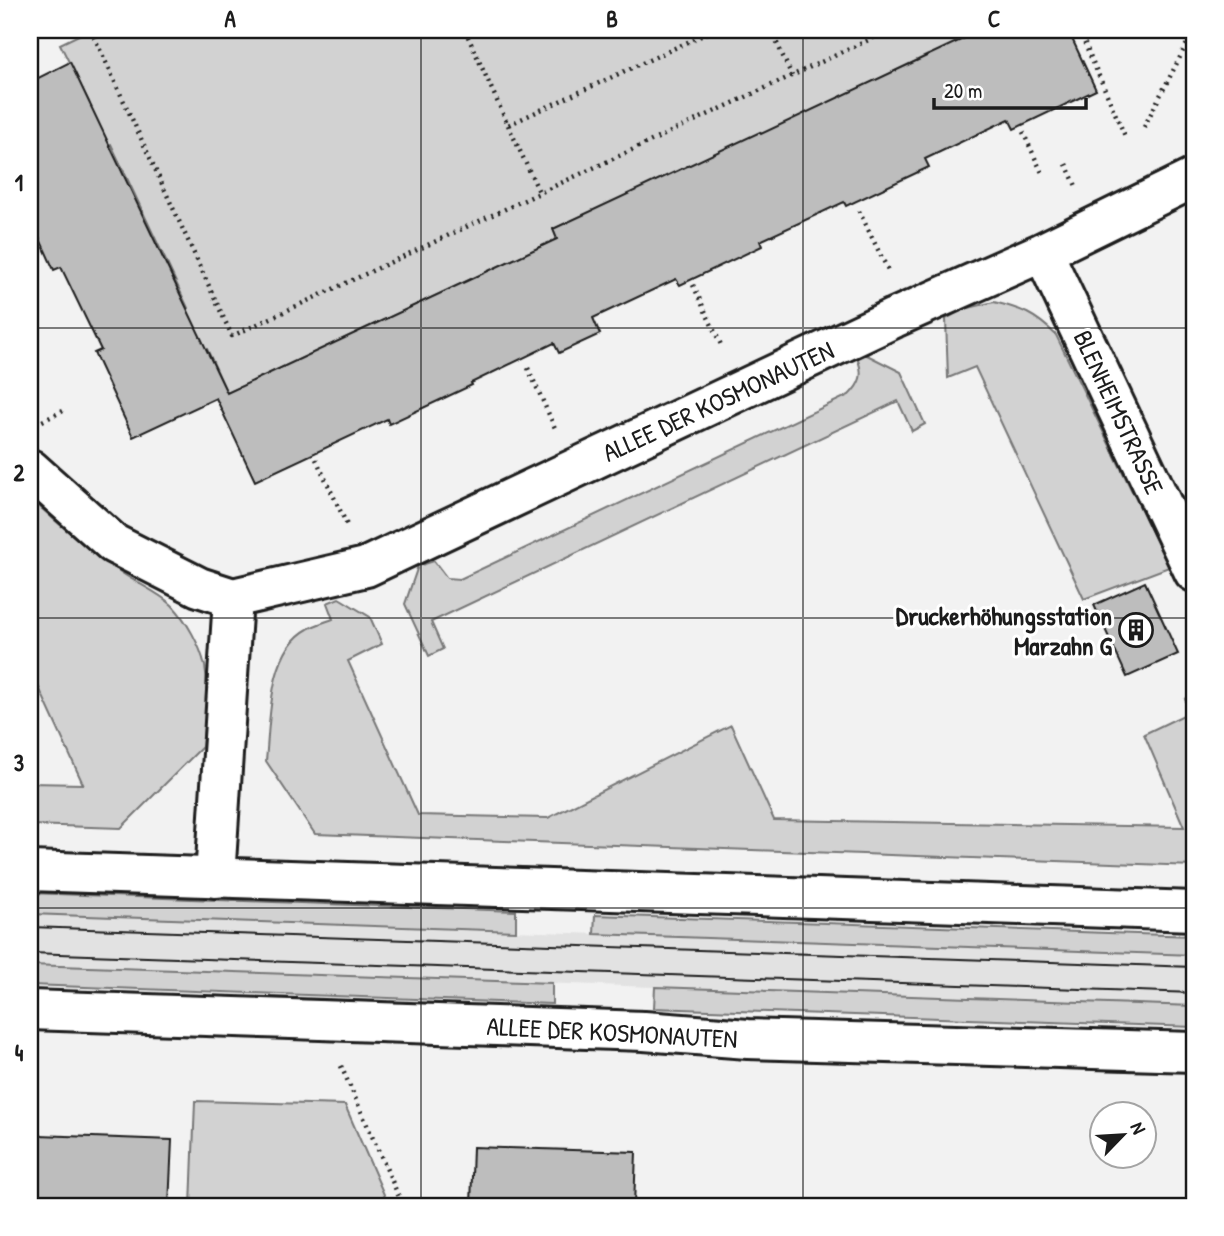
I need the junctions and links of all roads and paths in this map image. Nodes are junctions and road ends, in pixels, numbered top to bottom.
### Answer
1 (91, 30) edge
2 (465, 30) edge
3 (714, 30) edge
4 (771, 30) edge
5 (890, 30) edge
6 (1079, 30) edge
7 (1194, 30) edge
8 (792, 76) junction
9 (508, 125) junction
10 (1144, 127) dead end
11 (1023, 132) dead end
12 (1125, 136) dead end
13 (1043, 175) dead end
14 (1194, 178) edge
15 (540, 194) junction
16 (859, 211) dead end
17 (1043, 252) junction
18 (693, 285) dead end
19 (908, 312) junction
20 (528, 368) dead end
21 (742, 390) junction
22 (63, 411) dead end
23 (36, 424) dead end
24 (316, 459) dead end
25 (30, 469) edge
26 (573, 470) junction
27 (366, 567) junction
28 (1194, 572) edge
29 (233, 598) junction
30 (30, 871) edge
31 (215, 878) junction
32 (1194, 911) edge
33 (30, 1010) edge
34 (1194, 1052) edge
35 (339, 1061) dead end
36 (403, 1206) edge

1 - 15 path
2 - 9 path
3 - 9 path
4 - 8 path
5 - 8 path
6 - 12 path
7 - 10 path
8 - 15 path
9 - 15 path
11 - 13 path
14 - 17 main road, ALLEE DER KOSMONAUTEN
16 - 19 path
17 - 19 main road, ALLEE DER KOSMONAUTEN
17 - 28 main road, BLENHEIMSTRASSE
18 - 21 path
19 - 21 main road, ALLEE DER KOSMONAUTEN
20 - 26 path
21 - 26 main road, ALLEE DER KOSMONAUTEN
22 - 23 path
24 - 27 path
25 - 29 main road
26 - 27 main road, ALLEE DER KOSMONAUTEN
27 - 29 main road, ALLEE DER KOSMONAUTEN
29 - 31 main road
30 - 31 main road
31 - 32 main road
33 - 34 main road, ALLEE DER KOSMONAUTEN
35 - 36 path

